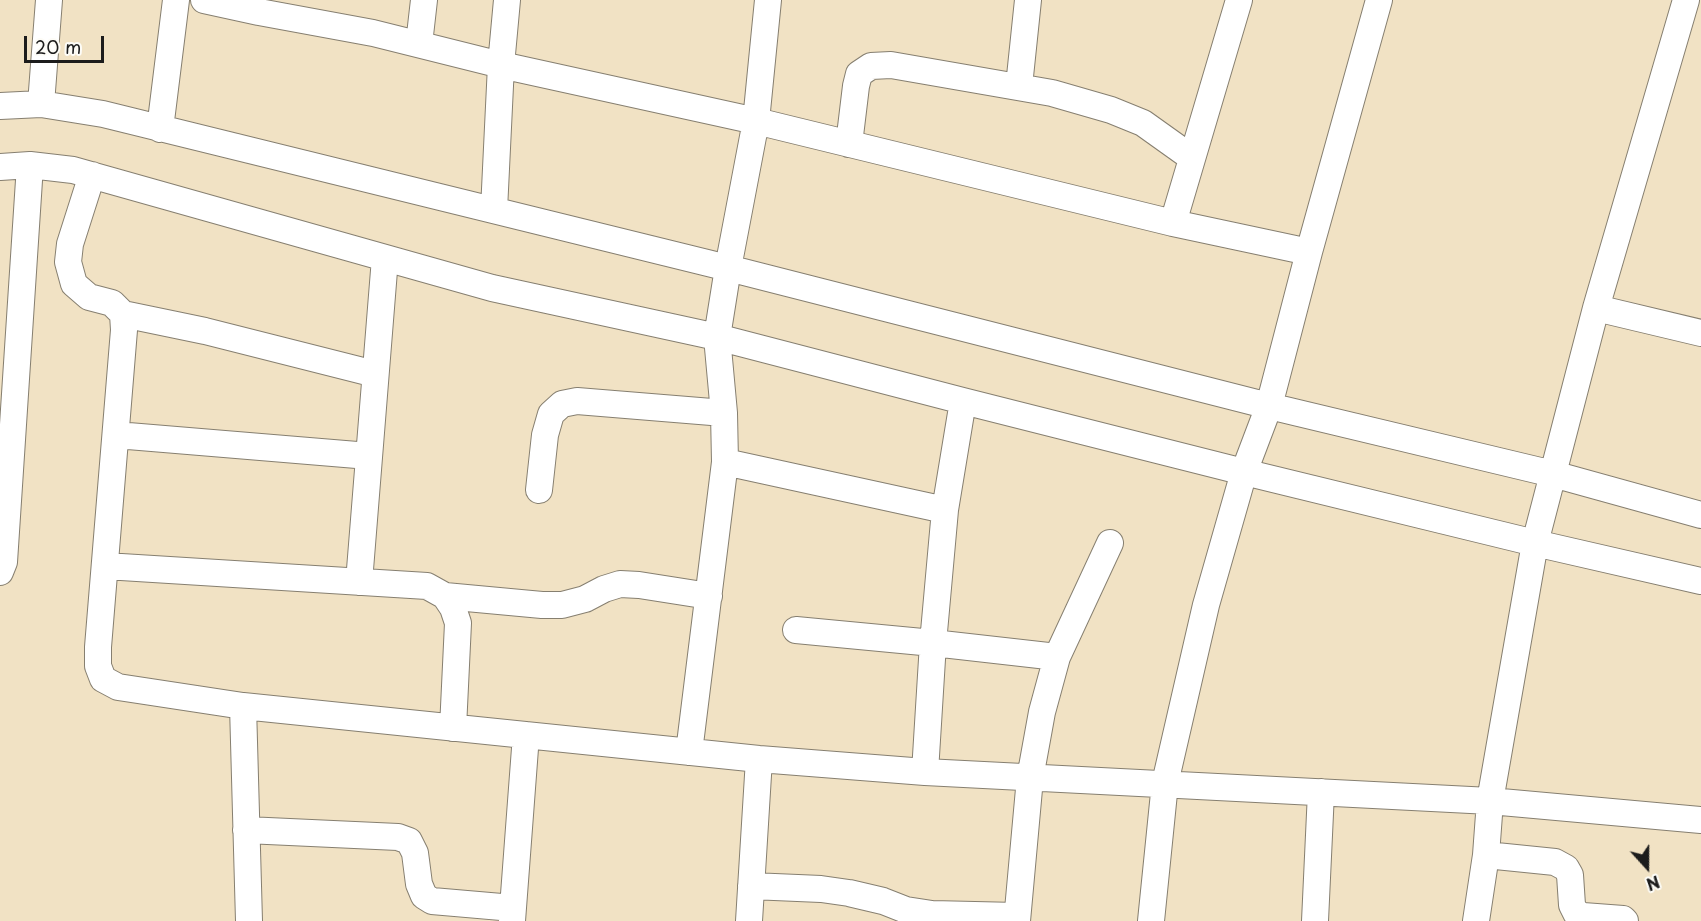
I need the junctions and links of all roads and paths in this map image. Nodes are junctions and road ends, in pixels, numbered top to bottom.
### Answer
1 (49, 0) edge
2 (176, 0) edge
3 (204, 0) edge
4 (424, 0) edge
5 (507, 0) edge
6 (768, 0) edge
7 (1028, 0) edge
8 (1239, 0) edge
9 (1379, 0) edge
10 (1686, 0) edge
11 (294, 9) edge
12 (419, 44) junction
13 (501, 65) junction
14 (1019, 86) junction
15 (41, 104) junction
16 (0, 106) edge
17 (756, 121) junction
18 (160, 129) junction
19 (849, 144) junction
20 (1192, 158) junction
21 (30, 165) junction
22 (0, 167) edge
23 (92, 175) junction
24 (494, 210) junction
25 (1173, 224) junction
26 (1309, 252) junction
27 (385, 258) junction
28 (728, 268) junction
29 (1596, 308) junction
30 (123, 314) junction
31 (1701, 333) edge
32 (717, 337) junction
33 (375, 374) junction
34 (963, 401) junction
35 (1269, 406) junction
36 (724, 414) junction
37 (116, 435) junction
38 (369, 456) junction
39 (724, 462) junction
40 (1244, 471) junction
41 (1553, 474) junction
42 (539, 490) dead end
43 (945, 510) junction
44 (1701, 515) edge
45 (1110, 543) dead end
46 (1536, 543) junction
47 (105, 566) junction
48 (0, 572) edge
49 (1701, 581) edge
50 (359, 582) junction
51 (445, 596) junction
52 (708, 596) junction
53 (796, 630) dead end
54 (933, 643) junction
55 (1057, 657) junction
56 (243, 706) junction
57 (453, 728) junction
58 (526, 735) junction
59 (689, 752) junction
60 (759, 759) junction
61 (925, 772) junction
62 (1030, 778) junction
63 (1166, 783) junction
64 (1321, 792) junction
65 (1490, 801) junction
66 (1701, 820) edge
67 (246, 830) junction
68 (1486, 855) junction
69 (752, 886) junction
70 (894, 913) edge
71 (513, 914) edge
72 (1017, 918) edge
73 (249, 921) edge
74 (749, 921) edge
75 (1151, 921) edge
76 (1315, 921) edge
77 (1476, 921) edge
78 (1625, 921) edge

1 - 15 street
2 - 18 street
3 - 11 street
4 - 12 street
5 - 13 street
6 - 17 street
7 - 14 street
8 - 20 street
9 - 26 street
10 - 29 street
11 - 12 street
12 - 13 street
13 - 17 street
13 - 24 street
14 - 19 street
14 - 20 street
15 - 16 street
15 - 18 street
17 - 19 street
17 - 28 street
18 - 24 street
19 - 25 street
20 - 25 street
21 - 22 street
21 - 23 street
21 - 48 street
23 - 27 street
23 - 30 street
24 - 28 street
25 - 26 street
26 - 35 street
27 - 32 street
27 - 33 street
28 - 32 street
28 - 35 street
29 - 31 street
29 - 41 street
30 - 33 street
30 - 37 street
32 - 34 street
32 - 36 street
33 - 38 street
34 - 40 street
34 - 43 street
35 - 40 street
35 - 41 street
36 - 39 street
36 - 42 street
37 - 38 street
37 - 47 street
38 - 50 street
39 - 43 street
39 - 52 street
40 - 46 street
40 - 63 street
41 - 44 street
41 - 46 street
43 - 54 street
45 - 55 street
46 - 49 street
46 - 65 street
47 - 50 street
47 - 56 street
50 - 51 street
51 - 52 street
51 - 57 street
52 - 59 street
53 - 54 street
54 - 55 street
54 - 61 street
55 - 62 street
56 - 57 street
56 - 67 street
57 - 58 street
58 - 59 street
58 - 71 street
59 - 60 street
60 - 61 street
60 - 69 street
61 - 62 street
62 - 63 street
62 - 72 street
63 - 64 street
63 - 75 street
64 - 65 street
64 - 76 street
65 - 66 street
65 - 68 street
67 - 71 street
67 - 73 street
68 - 77 street
68 - 78 street
69 - 70 street
69 - 74 street
70 - 72 street

